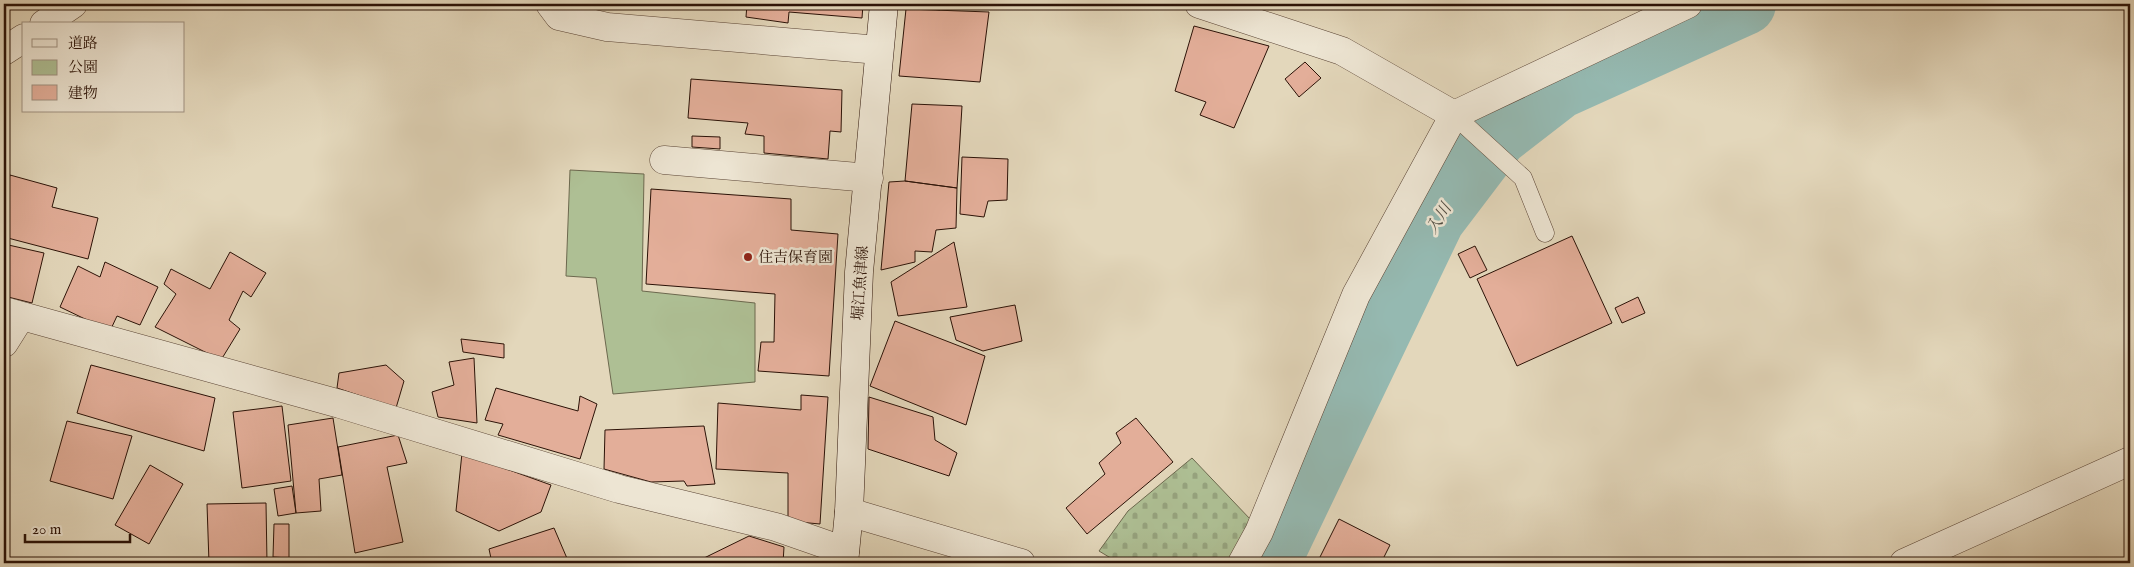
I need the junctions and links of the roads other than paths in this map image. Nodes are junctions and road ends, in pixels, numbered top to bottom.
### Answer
1 (73, 4) edge
2 (550, 4) edge
3 (884, 4) edge
4 (1198, 4) edge
5 (1688, 4) edge
6 (47, 22) edge
7 (22, 39) edge
8 (879, 50) junction
9 (4, 51) edge
10 (1454, 116) junction
11 (664, 160) dead end
12 (869, 178) junction
13 (1545, 233) dead end
14 (13, 314) edge
15 (4, 342) edge
16 (2130, 460) edge
17 (849, 512) junction
18 (844, 557) edge
19 (1021, 563) edge
20 (1242, 563) edge
21 (1904, 563) edge

1 - 6 street
2 - 8 street
3 - 8 street, 堀江魚津線
4 - 10 street
5 - 10 street
7 - 9 street
8 - 12 street, 堀江魚津線
10 - 13 lane
10 - 20 street
11 - 12 street
12 - 17 street, 堀江魚津線
14 - 15 street
14 - 18 street
16 - 21 street
17 - 18 street, 堀江魚津線
17 - 19 street

